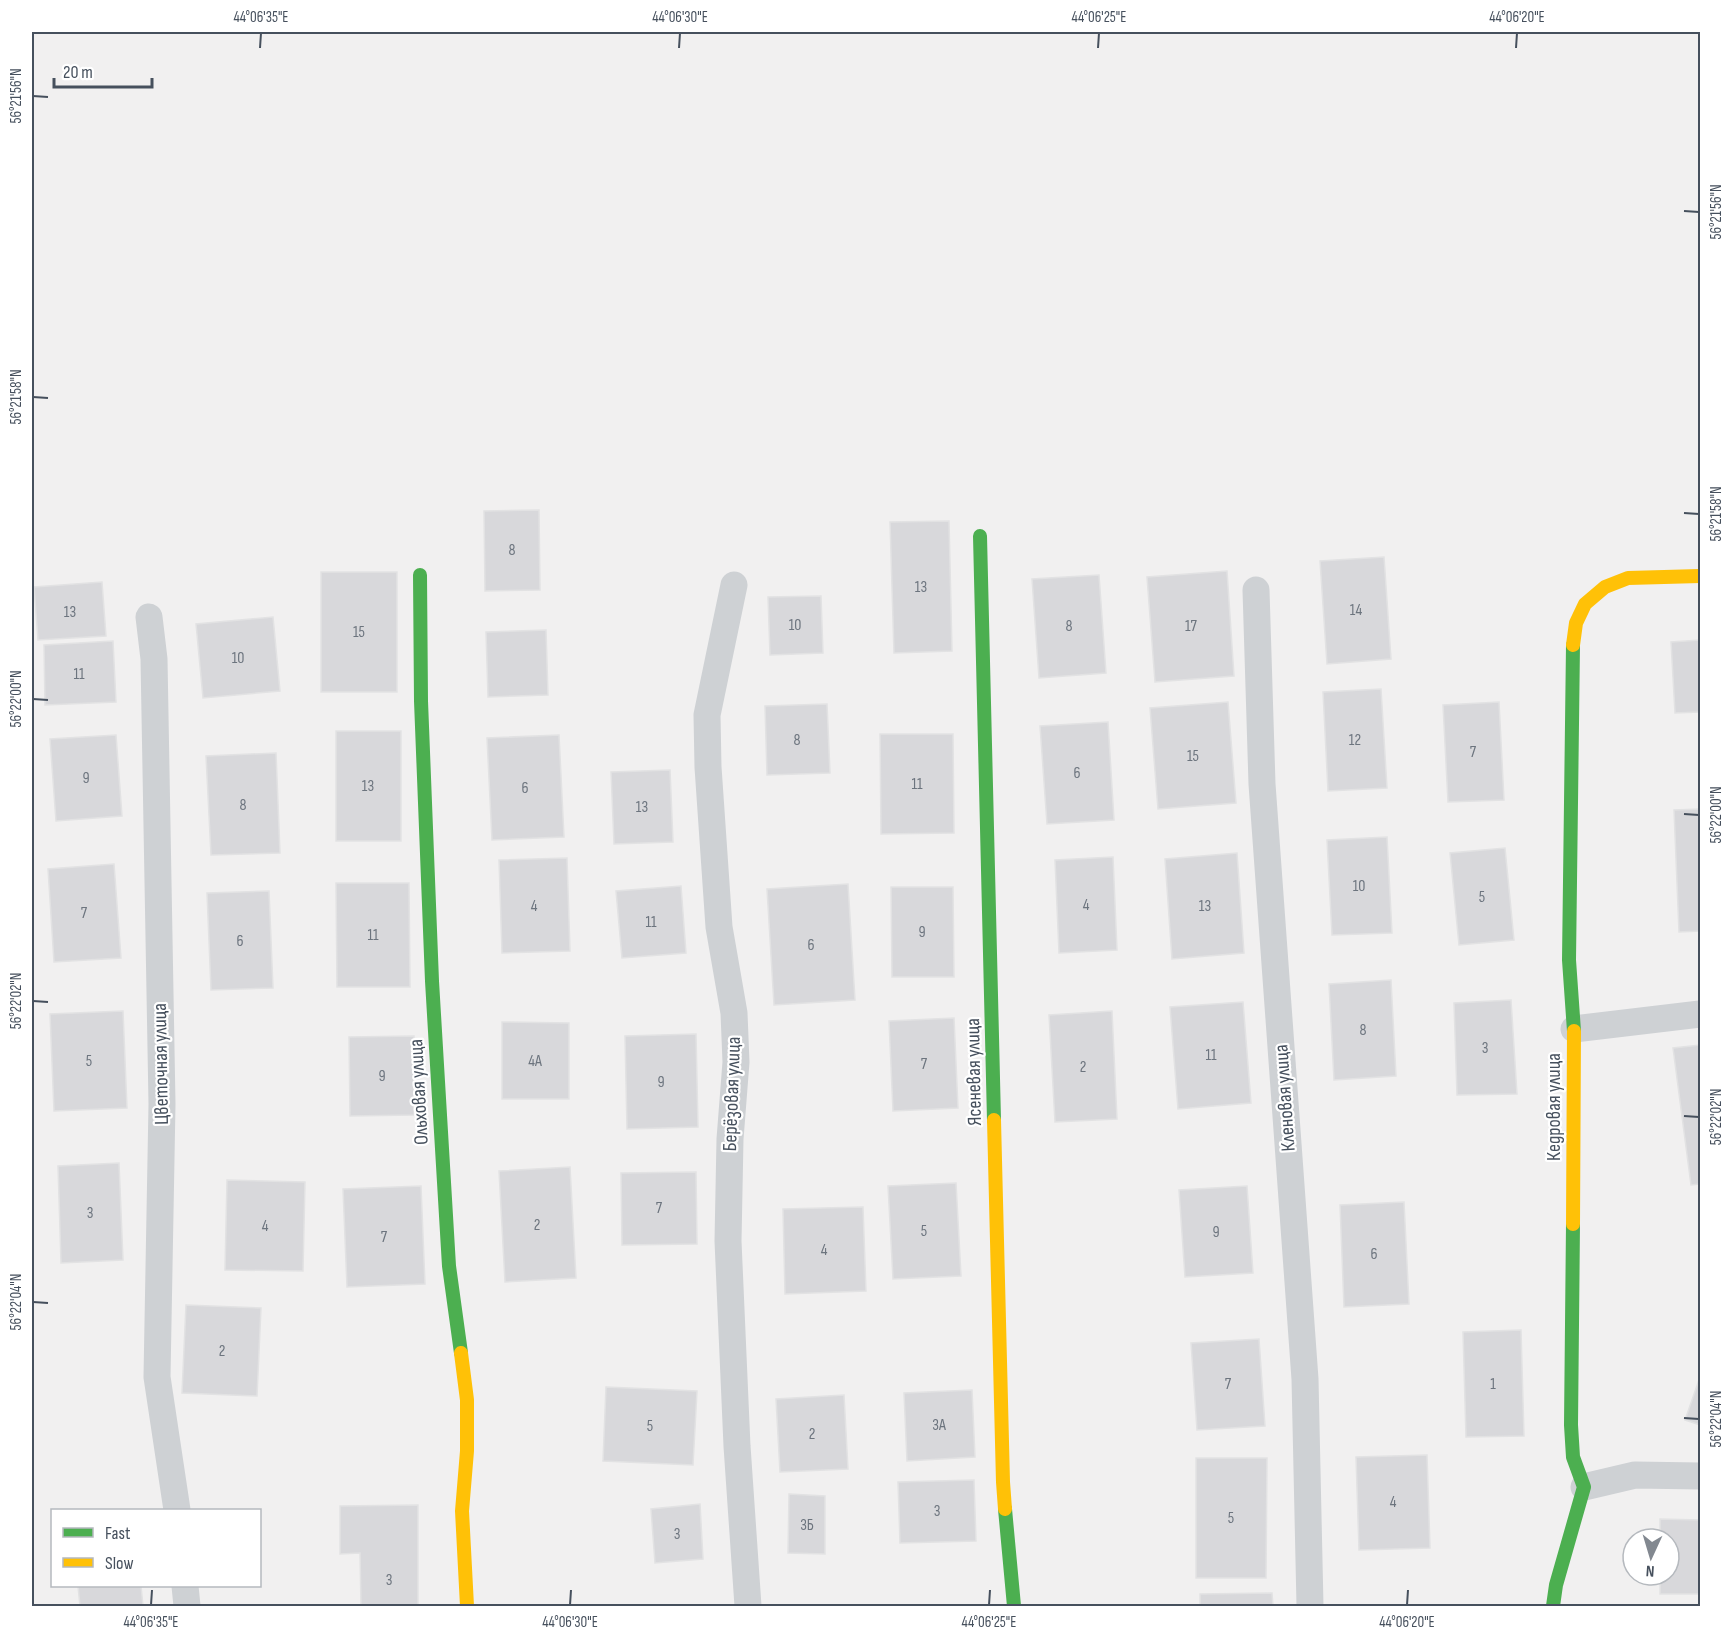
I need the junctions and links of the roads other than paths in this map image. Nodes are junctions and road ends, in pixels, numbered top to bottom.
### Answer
1 (980, 536) dead end
2 (420, 575) dead end
3 (1701, 576) edge
4 (734, 585) dead end
5 (1256, 590) dead end
6 (149, 616) dead end
7 (1701, 1014) edge
8 (1574, 1029) junction
9 (1701, 1476) edge
10 (1584, 1487) junction
11 (177, 1509) edge
12 (185, 1587) edge
13 (187, 1606) edge
14 (467, 1606) edge
15 (748, 1606) edge
16 (1014, 1606) edge
17 (1310, 1606) edge
18 (1552, 1606) edge

1 - 16 street, Ясеневая улица
2 - 14 street, Ольховая улица
3 - 8 street, Кедровая улица
4 - 15 street, Берёзовая улица
5 - 17 street, Кленовая улица
6 - 11 street, Цветочная улица
7 - 8 street
8 - 10 street, Кедровая улица
9 - 10 street
10 - 18 street
12 - 13 street

